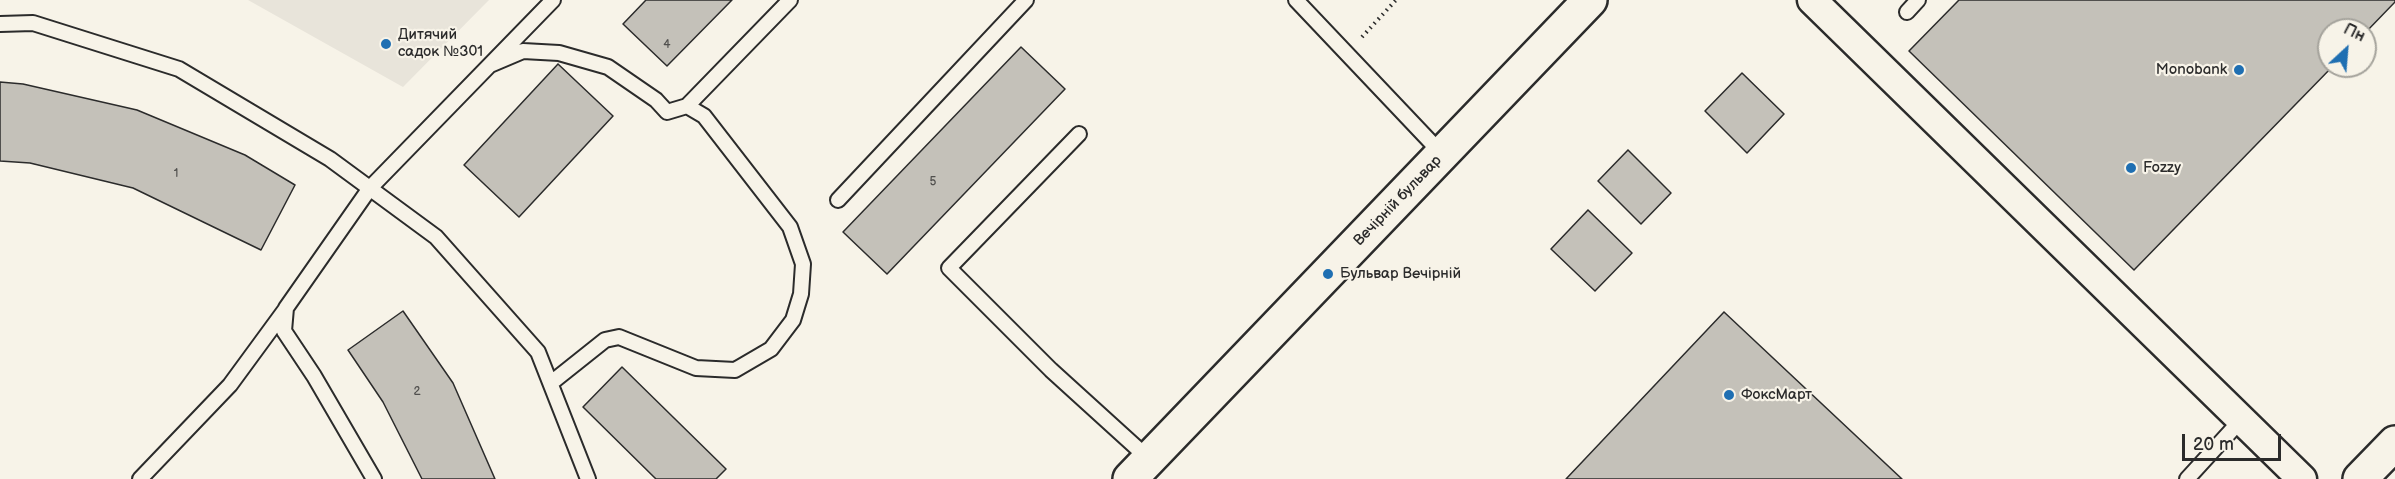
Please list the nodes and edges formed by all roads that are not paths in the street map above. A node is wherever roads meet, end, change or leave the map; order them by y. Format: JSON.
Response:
{"nodes":[{"id":1,"x":553,"y":0,"type":"edge"},
{"id":2,"x":790,"y":0,"type":"edge"},
{"id":3,"x":1026,"y":0,"type":"edge"},
{"id":4,"x":1296,"y":0,"type":"edge"},
{"id":5,"x":1590,"y":0,"type":"edge"},
{"id":6,"x":1812,"y":0,"type":"edge"},
{"id":7,"x":1918,"y":0,"type":"edge"},
{"id":8,"x":1907,"y":12,"type":"dead end"},
{"id":9,"x":0,"y":24,"type":"edge"},
{"id":10,"x":490,"y":65,"type":"junction"},
{"id":11,"x":687,"y":106,"type":"junction"},
{"id":12,"x":1079,"y":134,"type":"dead end"},
{"id":13,"x":1443,"y":155,"type":"junction"},
{"id":14,"x":370,"y":188,"type":"junction"},
{"id":15,"x":838,"y":201,"type":"dead end"},
{"id":16,"x":286,"y":308,"type":"junction"},
{"id":17,"x":551,"y":383,"type":"junction"},
{"id":18,"x":2241,"y":420,"type":"junction"},
{"id":19,"x":2395,"y":443,"type":"edge"},
{"id":20,"x":1140,"y":469,"type":"edge"},
{"id":21,"x":140,"y":479,"type":"edge"},
{"id":22,"x":374,"y":479,"type":"edge"},
{"id":23,"x":588,"y":479,"type":"edge"},
{"id":24,"x":2187,"y":479,"type":"edge"},
{"id":25,"x":2302,"y":479,"type":"edge"},
{"id":26,"x":2360,"y":479,"type":"edge"}],
"edges":[{"from":1,"to":10,"type":"lane"},
{"from":2,"to":11,"type":"lane"},
{"from":3,"to":15,"type":"lane"},
{"from":4,"to":13,"type":"lane"},
{"from":5,"to":13,"type":"street","name":"Вечірній бульвар"},
{"from":6,"to":18,"type":"street"},
{"from":7,"to":8,"type":"lane"},
{"from":9,"to":14,"type":"lane"},
{"from":10,"to":11,"type":"lane"},
{"from":10,"to":14,"type":"lane"},
{"from":11,"to":17,"type":"lane"},
{"from":12,"to":20,"type":"lane"},
{"from":13,"to":20,"type":"street","name":"Вечірній бульвар"},
{"from":14,"to":16,"type":"lane"},
{"from":14,"to":17,"type":"lane"},
{"from":16,"to":21,"type":"lane"},
{"from":16,"to":22,"type":"lane"},
{"from":17,"to":23,"type":"lane"},
{"from":18,"to":24,"type":"lane"},
{"from":18,"to":25,"type":"street"},
{"from":19,"to":26,"type":"street"}]}
